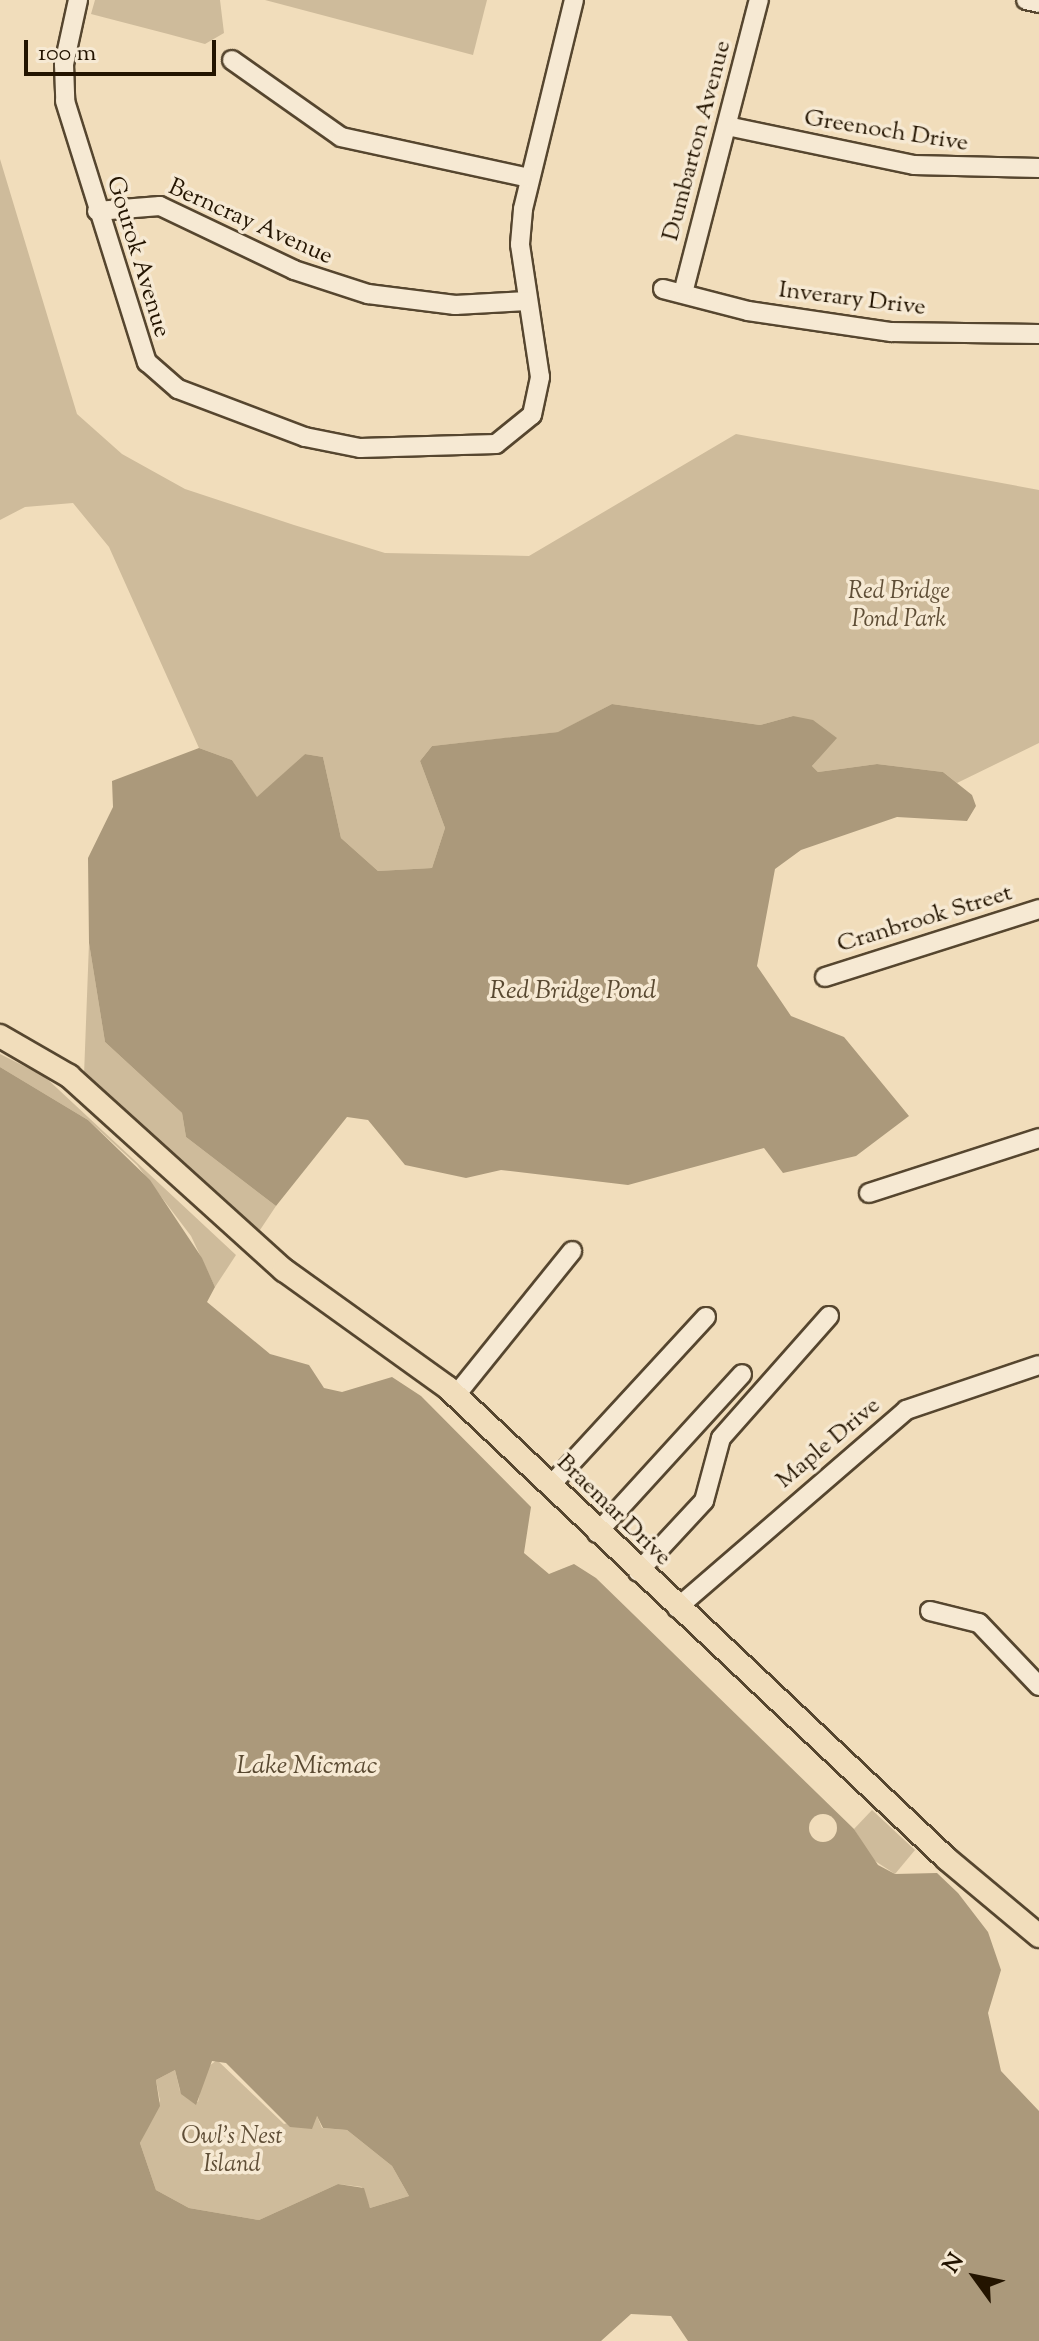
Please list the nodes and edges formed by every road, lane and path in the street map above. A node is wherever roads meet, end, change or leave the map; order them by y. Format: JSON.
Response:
{"nodes":[{"id":1,"x":78,"y":0,"type":"edge"},
{"id":2,"x":574,"y":0,"type":"edge"},
{"id":3,"x":759,"y":0,"type":"edge"},
{"id":4,"x":1026,"y":0,"type":"edge"},
{"id":5,"x":1039,"y":3,"type":"edge"},
{"id":6,"x":232,"y":60,"type":"dead end"},
{"id":7,"x":727,"y":126,"type":"junction"},
{"id":8,"x":1039,"y":168,"type":"edge"},
{"id":9,"x":529,"y":178,"type":"junction"},
{"id":10,"x":97,"y":211,"type":"junction"},
{"id":11,"x":663,"y":289,"type":"dead end"},
{"id":12,"x":683,"y":293,"type":"junction"},
{"id":13,"x":527,"y":301,"type":"junction"},
{"id":14,"x":1039,"y":334,"type":"edge"},
{"id":15,"x":1039,"y":909,"type":"edge"},
{"id":16,"x":825,"y":977,"type":"dead end"},
{"id":17,"x":0,"y":1036,"type":"edge"},
{"id":18,"x":1039,"y":1138,"type":"edge"},
{"id":19,"x":869,"y":1193,"type":"dead end"},
{"id":20,"x":572,"y":1251,"type":"dead end"},
{"id":21,"x":829,"y":1316,"type":"dead end"},
{"id":22,"x":706,"y":1317,"type":"dead end"},
{"id":23,"x":1039,"y":1365,"type":"edge"},
{"id":24,"x":742,"y":1374,"type":"dead end"},
{"id":25,"x":456,"y":1395,"type":"junction"},
{"id":26,"x":550,"y":1486,"type":"junction"},
{"id":27,"x":597,"y":1533,"type":"junction"},
{"id":28,"x":638,"y":1572,"type":"junction"},
{"id":29,"x":677,"y":1608,"type":"junction"},
{"id":30,"x":930,"y":1611,"type":"dead end"},
{"id":31,"x":1039,"y":1686,"type":"edge"},
{"id":32,"x":1039,"y":1936,"type":"edge"}],
"edges":[{"from":1,"to":10,"type":"street","name":"Gourok Avenue"},
{"from":2,"to":9,"type":"street","name":"Gourok Avenue"},
{"from":3,"to":7,"type":"street","name":"Dumbarton Avenue"},
{"from":4,"to":5,"type":"street"},
{"from":6,"to":9,"type":"street"},
{"from":7,"to":8,"type":"street","name":"Greenoch Drive"},
{"from":7,"to":12,"type":"street","name":"Dumbarton Avenue"},
{"from":9,"to":13,"type":"street","name":"Gourok Avenue"},
{"from":10,"to":13,"type":"street","name":"Berncray Avenue"},
{"from":10,"to":13,"type":"street","name":"Gourok Avenue"},
{"from":11,"to":12,"type":"street","name":"Inverary Drive"},
{"from":12,"to":14,"type":"street","name":"Inverary Drive"},
{"from":15,"to":16,"type":"street","name":"Cranbrook Street"},
{"from":17,"to":25,"type":"main road","name":"Braemar Drive"},
{"from":18,"to":19,"type":"street"},
{"from":20,"to":25,"type":"street"},
{"from":21,"to":28,"type":"street"},
{"from":22,"to":26,"type":"street"},
{"from":23,"to":29,"type":"street","name":"Maple Drive"},
{"from":24,"to":27,"type":"street"},
{"from":25,"to":26,"type":"main road","name":"Braemar Drive"},
{"from":26,"to":27,"type":"main road","name":"Braemar Drive"},
{"from":27,"to":28,"type":"main road","name":"Braemar Drive"},
{"from":28,"to":29,"type":"main road","name":"Braemar Drive"},
{"from":29,"to":32,"type":"main road","name":"Braemar Drive"},
{"from":30,"to":31,"type":"street"}]}
